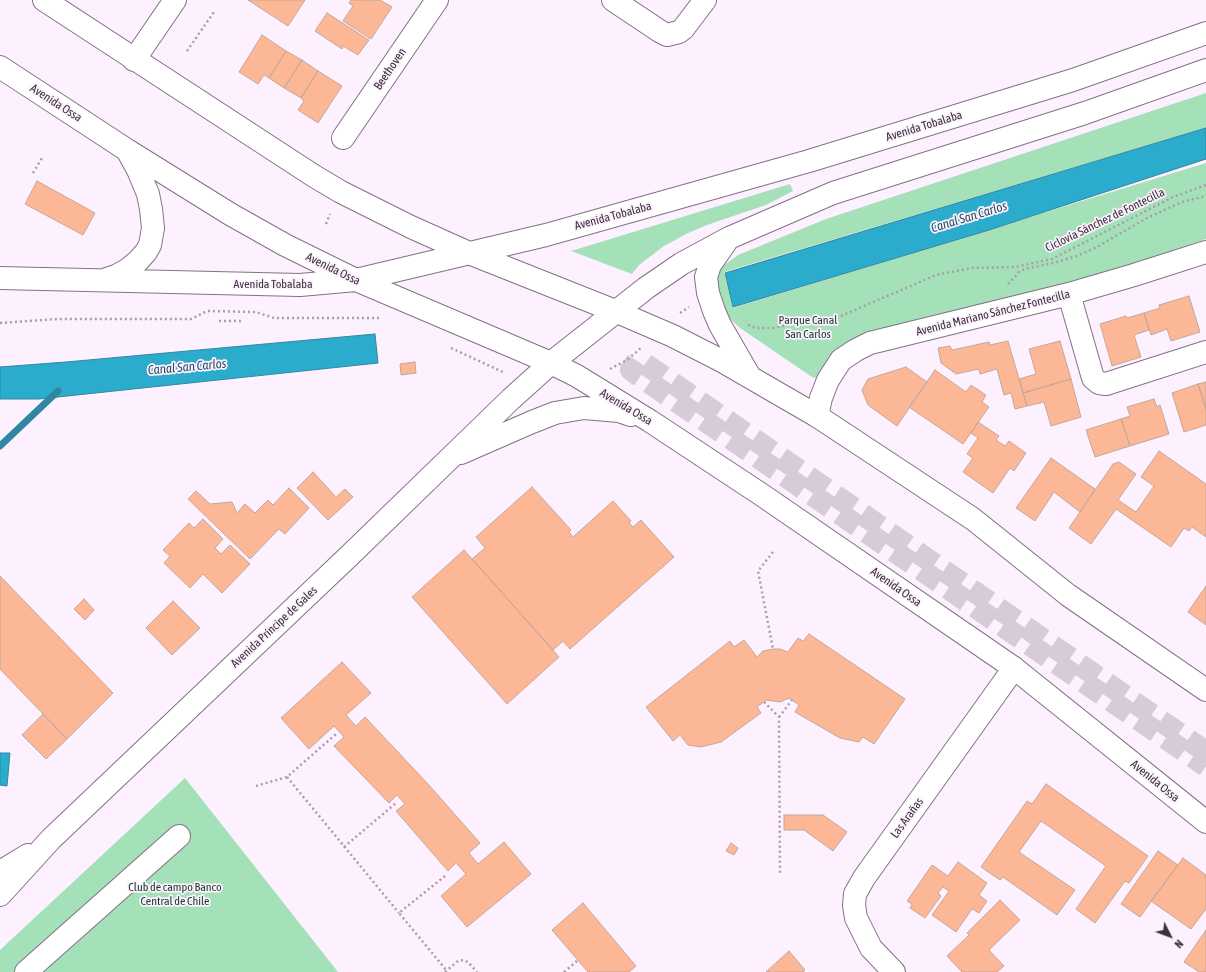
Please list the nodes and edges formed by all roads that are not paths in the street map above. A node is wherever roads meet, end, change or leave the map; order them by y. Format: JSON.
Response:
{"nodes":[{"id":1,"x":44,"y":0,"type":"edge"},
{"id":2,"x":175,"y":0,"type":"edge"},
{"id":3,"x":437,"y":0,"type":"edge"},
{"id":4,"x":613,"y":0,"type":"edge"},
{"id":5,"x":705,"y":0,"type":"edge"},
{"id":6,"x":1206,"y":33,"type":"edge"},
{"id":7,"x":134,"y":60,"type":"junction"},
{"id":8,"x":0,"y":67,"type":"edge"},
{"id":9,"x":1206,"y":70,"type":"edge"},
{"id":10,"x":343,"y":138,"type":"dead end"},
{"id":11,"x":127,"y":150,"type":"junction"},
{"id":12,"x":729,"y":238,"type":"junction"},
{"id":13,"x":1206,"y":252,"type":"edge"},
{"id":14,"x":469,"y":253,"type":"junction"},
{"id":15,"x":0,"y":278,"type":"edge"},
{"id":16,"x":102,"y":280,"type":"junction"},
{"id":17,"x":356,"y":280,"type":"junction"},
{"id":18,"x":1069,"y":294,"type":"junction"},
{"id":19,"x":615,"y":311,"type":"junction"},
{"id":20,"x":1206,"y":352,"type":"edge"},
{"id":21,"x":551,"y":363,"type":"junction"},
{"id":22,"x":750,"y":377,"type":"junction"},
{"id":23,"x":817,"y":416,"type":"junction"},
{"id":24,"x":650,"y":420,"type":"junction"},
{"id":25,"x":447,"y":459,"type":"junction"},
{"id":26,"x":1014,"y":668,"type":"junction"},
{"id":27,"x":1206,"y":690,"type":"edge"},
{"id":28,"x":1206,"y":822,"type":"edge"},
{"id":29,"x":179,"y":836,"type":"dead end"},
{"id":30,"x":51,"y":839,"type":"junction"},
{"id":31,"x":0,"y":872,"type":"edge"},
{"id":32,"x":0,"y":894,"type":"edge"},
{"id":33,"x":26,"y":972,"type":"edge"},
{"id":34,"x":894,"y":972,"type":"edge"}],
"edges":[{"from":1,"to":7,"type":"main road"},
{"from":2,"to":7,"type":"main road"},
{"from":3,"to":10,"type":"main road","name":"Beethoven"},
{"from":4,"to":5,"type":"main road"},
{"from":6,"to":14,"type":"main road","name":"Avenida Tobalaba"},
{"from":7,"to":14,"type":"main road"},
{"from":8,"to":11,"type":"main road","name":"Avenida Ossa"},
{"from":9,"to":12,"type":"main road"},
{"from":11,"to":16,"type":"main road"},
{"from":11,"to":17,"type":"main road","name":"Avenida Ossa"},
{"from":12,"to":19,"type":"main road"},
{"from":12,"to":22,"type":"main road"},
{"from":13,"to":18,"type":"main road","name":"Avenida Mariano Sánchez Fontecilla"},
{"from":14,"to":17,"type":"main road","name":"Avenida Tobalaba"},
{"from":14,"to":19,"type":"main road"},
{"from":15,"to":16,"type":"main road","name":"Avenida Tobalaba"},
{"from":16,"to":17,"type":"main road","name":"Avenida Tobalaba"},
{"from":17,"to":21,"type":"main road","name":"Avenida Ossa"},
{"from":18,"to":20,"type":"main road"},
{"from":18,"to":23,"type":"main road","name":"Avenida Mariano Sánchez Fontecilla"},
{"from":19,"to":21,"type":"main road"},
{"from":19,"to":22,"type":"main road"},
{"from":21,"to":24,"type":"main road","name":"Avenida Ossa"},
{"from":21,"to":25,"type":"main road","name":"Avenida Príncipe de Gales"},
{"from":22,"to":23,"type":"main road"},
{"from":23,"to":27,"type":"main road"},
{"from":24,"to":25,"type":"main road"},
{"from":24,"to":26,"type":"main road","name":"Avenida Ossa"},
{"from":25,"to":30,"type":"main road","name":"Avenida Príncipe de Gales"},
{"from":26,"to":28,"type":"main road","name":"Avenida Ossa"},
{"from":26,"to":34,"type":"main road","name":"Las Arañas"},
{"from":29,"to":33,"type":"main road"},
{"from":30,"to":31,"type":"main road"},
{"from":30,"to":32,"type":"main road","name":"Avenida Príncipe de Gales"}]}
